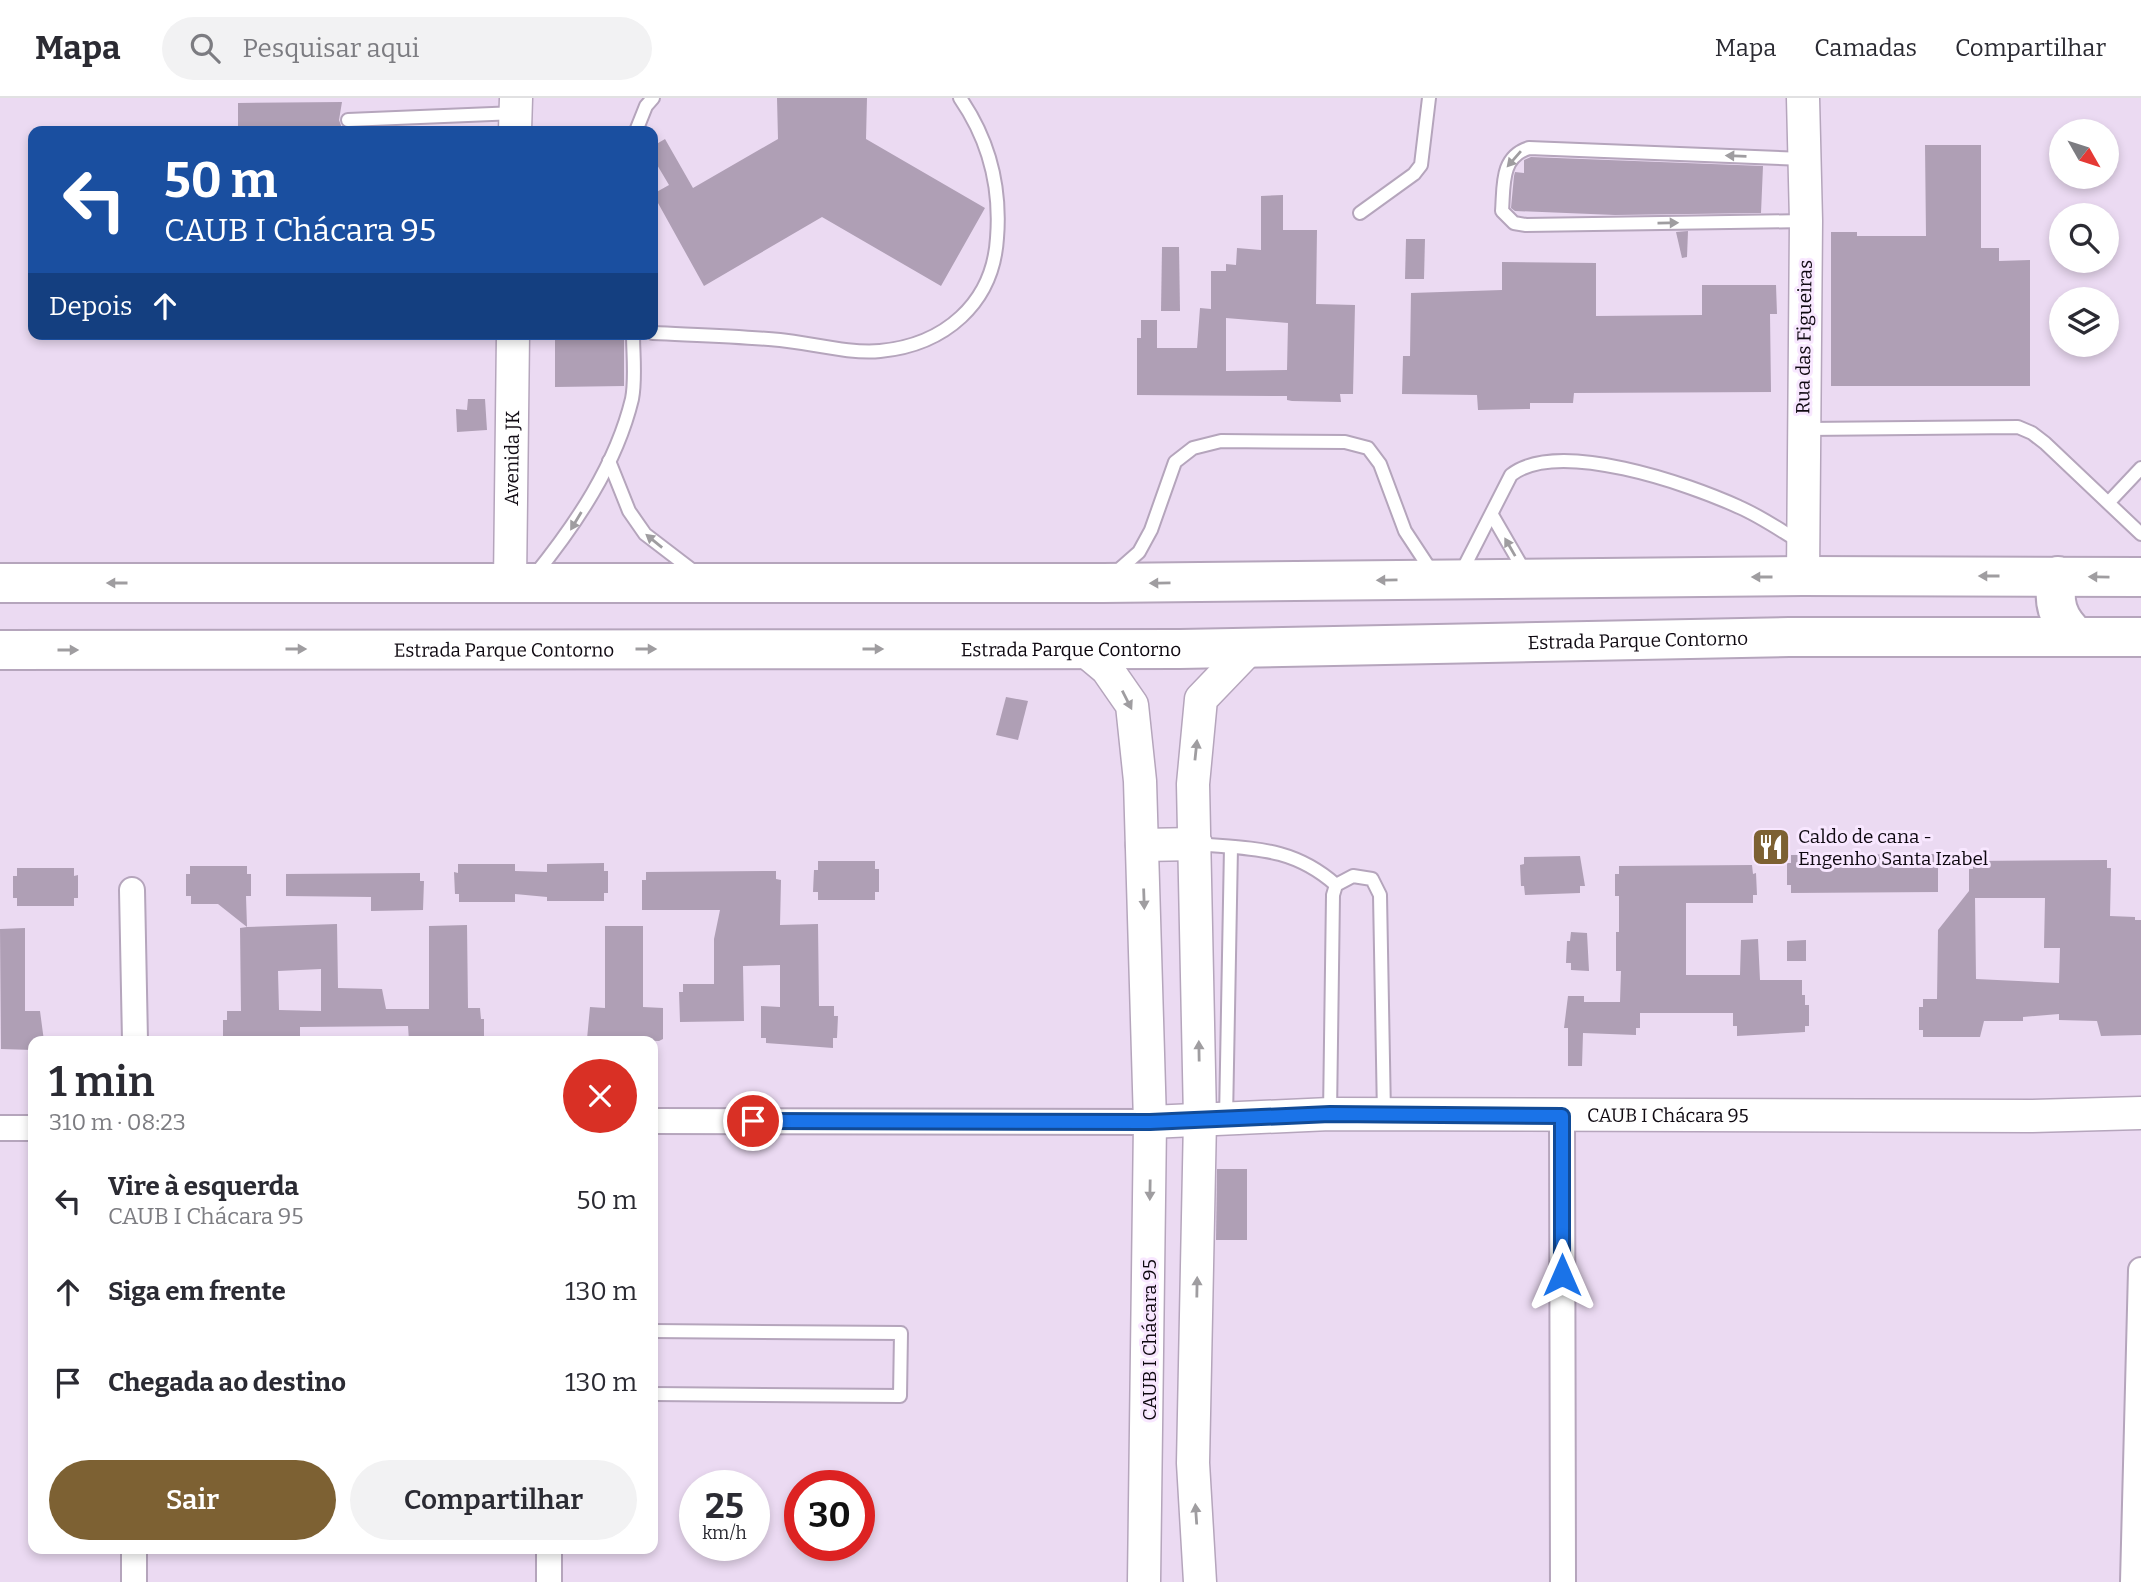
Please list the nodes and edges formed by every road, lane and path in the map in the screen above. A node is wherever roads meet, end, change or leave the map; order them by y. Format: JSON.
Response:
{"nodes":[{"id":1,"x":653,"y":98,"type":"edge"},
{"id":2,"x":960,"y":98,"type":"edge"},
{"id":3,"x":1429,"y":98,"type":"edge"},
{"id":4,"x":1803,"y":98,"type":"edge"},
{"id":5,"x":515,"y":114,"type":"edge"},
{"id":6,"x":348,"y":120,"type":"dead end"},
{"id":7,"x":638,"y":126,"type":"edge"},
{"id":8,"x":1804,"y":159,"type":"junction"},
{"id":9,"x":1360,"y":213,"type":"dead end"},
{"id":10,"x":1806,"y":221,"type":"junction"},
{"id":11,"x":658,"y":333,"type":"edge"},
{"id":12,"x":513,"y":340,"type":"edge"},
{"id":13,"x":633,"y":340,"type":"edge"},
{"id":14,"x":1802,"y":429,"type":"junction"},
{"id":15,"x":609,"y":461,"type":"junction"},
{"id":16,"x":2141,"y":468,"type":"edge"},
{"id":17,"x":2109,"y":502,"type":"junction"},
{"id":18,"x":1492,"y":514,"type":"junction"},
{"id":19,"x":2141,"y":534,"type":"edge"},
{"id":20,"x":1803,"y":560,"type":"junction"},
{"id":21,"x":2058,"y":576,"type":"junction"},
{"id":22,"x":2141,"y":577,"type":"edge"},
{"id":23,"x":1529,"y":579,"type":"junction"},
{"id":24,"x":1447,"y":580,"type":"junction"},
{"id":25,"x":520,"y":582,"type":"junction"},
{"id":26,"x":708,"y":582,"type":"junction"},
{"id":27,"x":0,"y":583,"type":"edge"},
{"id":28,"x":1103,"y":583,"type":"junction"},
{"id":29,"x":1789,"y":637,"type":"junction"},
{"id":30,"x":2077,"y":637,"type":"junction"},
{"id":31,"x":2141,"y":637,"type":"edge"},
{"id":32,"x":1250,"y":648,"type":"junction"},
{"id":33,"x":1083,"y":649,"type":"junction"},
{"id":34,"x":0,"y":650,"type":"edge"},
{"id":35,"x":1140,"y":781,"type":"junction"},
{"id":36,"x":1192,"y":784,"type":"junction"},
{"id":37,"x":1196,"y":844,"type":"junction"},
{"id":38,"x":1142,"y":845,"type":"junction"},
{"id":39,"x":1231,"y":847,"type":"junction"},
{"id":40,"x":1336,"y":885,"type":"junction"},
{"id":41,"x":132,"y":890,"type":"dead end"},
{"id":42,"x":135,"y":1036,"type":"edge"},
{"id":43,"x":2141,"y":1113,"type":"edge"},
{"id":44,"x":1330,"y":1114,"type":"junction"},
{"id":45,"x":1384,"y":1115,"type":"junction"},
{"id":46,"x":1562,"y":1116,"type":"junction"},
{"id":47,"x":1213,"y":1119,"type":"junction"},
{"id":48,"x":658,"y":1121,"type":"edge"},
{"id":49,"x":1150,"y":1122,"type":"junction"},
{"id":50,"x":0,"y":1128,"type":"edge"},
{"id":51,"x":28,"y":1128,"type":"edge"},
{"id":52,"x":2141,"y":1270,"type":"edge"},
{"id":53,"x":658,"y":1331,"type":"edge"},
{"id":54,"x":658,"y":1394,"type":"edge"},
{"id":55,"x":1148,"y":1462,"type":"junction"},
{"id":56,"x":1193,"y":1463,"type":"junction"},
{"id":57,"x":134,"y":1554,"type":"edge"},
{"id":58,"x":549,"y":1554,"type":"edge"},
{"id":59,"x":134,"y":1582,"type":"edge"},
{"id":60,"x":549,"y":1582,"type":"edge"},
{"id":61,"x":1144,"y":1582,"type":"edge"},
{"id":62,"x":1200,"y":1582,"type":"edge"},
{"id":63,"x":1563,"y":1582,"type":"edge"},
{"id":64,"x":2133,"y":1582,"type":"edge"}],
"edges":[{"from":1,"to":7,"type":"lane"},
{"from":2,"to":11,"type":"lane"},
{"from":3,"to":9,"type":"lane"},
{"from":4,"to":8,"type":"street","name":"Rua das Figueiras"},
{"from":5,"to":6,"type":"lane"},
{"from":8,"to":10,"type":"street","name":"Rua das Figueiras"},
{"from":8,"to":10,"type":"lane","one_way":true},
{"from":10,"to":14,"type":"street","name":"Rua das Figueiras"},
{"from":12,"to":25,"type":"street","name":"Avenida JK"},
{"from":13,"to":15,"type":"lane"},
{"from":14,"to":17,"type":"lane"},
{"from":14,"to":20,"type":"street","name":"Rua das Figueiras"},
{"from":15,"to":25,"type":"lane","one_way":true},
{"from":26,"to":15,"type":"lane","one_way":true},
{"from":16,"to":17,"type":"lane"},
{"from":17,"to":19,"type":"lane"},
{"from":18,"to":20,"type":"lane"},
{"from":23,"to":18,"type":"lane","one_way":true},
{"from":18,"to":24,"type":"lane"},
{"from":21,"to":20,"type":"highway","one_way":true},
{"from":20,"to":23,"type":"highway","one_way":true},
{"from":20,"to":29,"type":"highway"},
{"from":22,"to":21,"type":"highway","one_way":true},
{"from":21,"to":30,"type":"highway"},
{"from":23,"to":24,"type":"highway"},
{"from":24,"to":28,"type":"highway","one_way":true},
{"from":24,"to":28,"type":"lane"},
{"from":25,"to":26,"type":"highway"},
{"from":25,"to":27,"type":"highway","one_way":true},
{"from":26,"to":28,"type":"highway"},
{"from":29,"to":30,"type":"highway","name":"Estrada Parque Contorno"},
{"from":29,"to":32,"type":"highway","name":"Estrada Parque Contorno"},
{"from":30,"to":31,"type":"highway","name":"Estrada Parque Contorno"},
{"from":32,"to":33,"type":"highway","name":"Estrada Parque Contorno"},
{"from":36,"to":32,"type":"street","one_way":true},
{"from":34,"to":33,"type":"highway","name":"Estrada Parque Contorno","one_way":true},
{"from":33,"to":35,"type":"street","one_way":true},
{"from":35,"to":36,"type":"street"},
{"from":35,"to":38,"type":"street"},
{"from":36,"to":37,"type":"street"},
{"from":37,"to":38,"type":"street"},
{"from":37,"to":39,"type":"lane"},
{"from":47,"to":37,"type":"street","one_way":true},
{"from":38,"to":49,"type":"street","one_way":true},
{"from":39,"to":40,"type":"lane"},
{"from":39,"to":47,"type":"lane"},
{"from":40,"to":44,"type":"lane"},
{"from":40,"to":45,"type":"lane"},
{"from":41,"to":42,"type":"street"},
{"from":43,"to":46,"type":"street","name":"CAUB I Chácara 95"},
{"from":44,"to":45,"type":"street","name":"CAUB I Chácara 95"},
{"from":44,"to":47,"type":"street","name":"CAUB I Chácara 95"},
{"from":45,"to":46,"type":"street","name":"CAUB I Chácara 95"},
{"from":46,"to":63,"type":"street"},
{"from":47,"to":49,"type":"street","name":"CAUB I Chácara 95"},
{"from":56,"to":47,"type":"street","one_way":true},
{"from":48,"to":49,"type":"street"},
{"from":49,"to":55,"type":"street","name":"CAUB I Chácara 95","one_way":true},
{"from":50,"to":51,"type":"street"},
{"from":52,"to":64,"type":"street"},
{"from":53,"to":54,"type":"lane"},
{"from":55,"to":56,"type":"street"},
{"from":55,"to":61,"type":"street","name":"CAUB I Chácara 95"},
{"from":62,"to":56,"type":"street","one_way":true},
{"from":57,"to":59,"type":"street"},
{"from":58,"to":60,"type":"street"}]}
